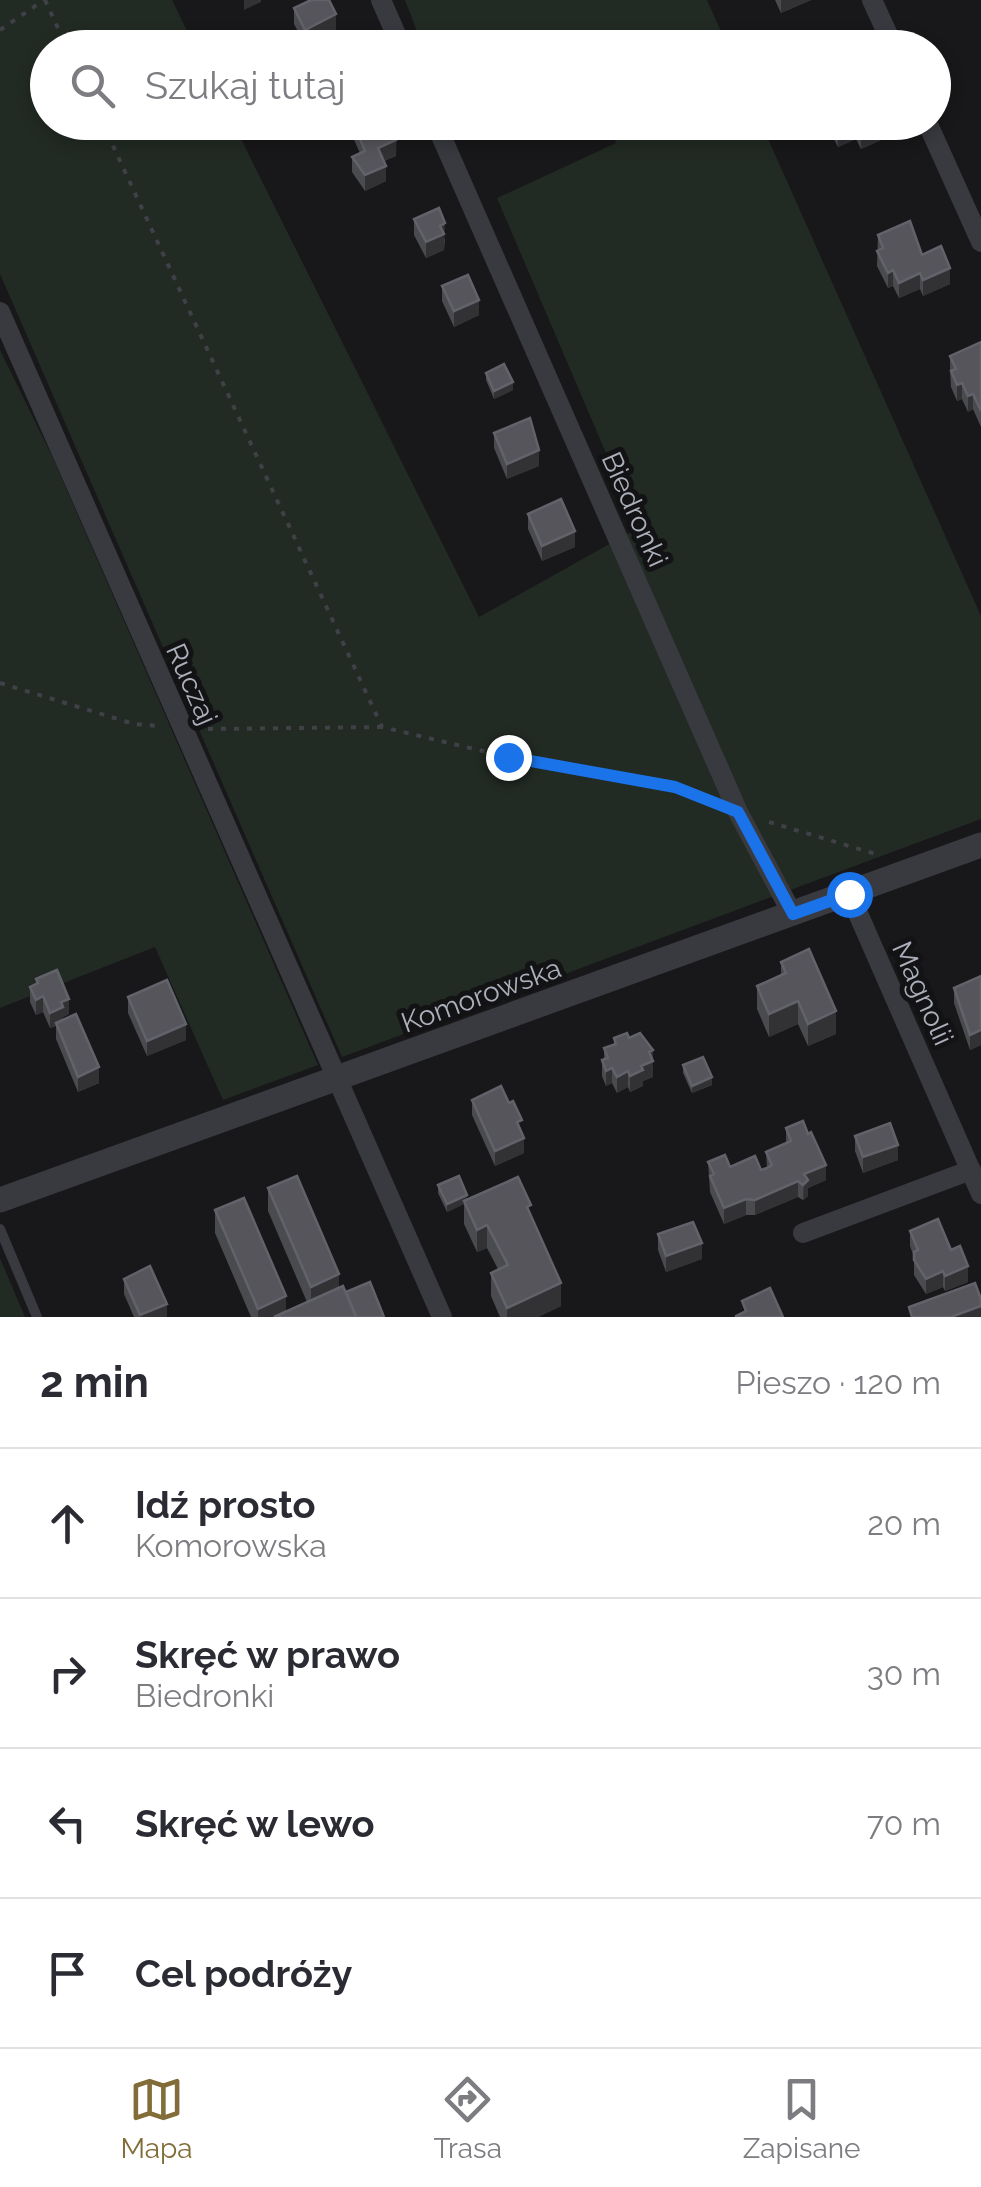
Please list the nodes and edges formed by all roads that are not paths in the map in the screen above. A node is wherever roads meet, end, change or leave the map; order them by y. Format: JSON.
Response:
{"nodes":[{"id":1,"x":381,"y":0,"type":"edge"},
{"id":2,"x":872,"y":0,"type":"edge"},
{"id":3,"x":394,"y":30,"type":"edge"},
{"id":4,"x":886,"y":30,"type":"edge"},
{"id":5,"x":443,"y":140,"type":"edge"},
{"id":6,"x":935,"y":140,"type":"edge"},
{"id":7,"x":981,"y":242,"type":"edge"},
{"id":8,"x":0,"y":312,"type":"edge"},
{"id":9,"x":981,"y":845,"type":"edge"},
{"id":10,"x":849,"y":894,"type":"junction"},
{"id":11,"x":793,"y":914,"type":"junction"},
{"id":12,"x":336,"y":1078,"type":"junction"},
{"id":13,"x":971,"y":1170,"type":"junction"},
{"id":14,"x":981,"y":1194,"type":"edge"},
{"id":15,"x":0,"y":1200,"type":"edge"},
{"id":16,"x":0,"y":1229,"type":"edge"},
{"id":17,"x":803,"y":1233,"type":"dead end"},
{"id":18,"x":37,"y":1317,"type":"edge"},
{"id":19,"x":442,"y":1317,"type":"edge"}],
"edges":[{"from":1,"to":3,"type":"street"},
{"from":2,"to":4,"type":"street"},
{"from":5,"to":11,"type":"street","name":"Biedronki"},
{"from":6,"to":7,"type":"street"},
{"from":8,"to":12,"type":"street","name":"Ruczaj"},
{"from":9,"to":10,"type":"street","name":"Komorowska"},
{"from":10,"to":11,"type":"street","name":"Komorowska"},
{"from":10,"to":13,"type":"street","name":"Magnolii"},
{"from":11,"to":12,"type":"street","name":"Komorowska"},
{"from":12,"to":15,"type":"street","name":"Komorowska"},
{"from":12,"to":19,"type":"street","name":"Ruczaj"},
{"from":13,"to":14,"type":"street","name":"Magnolii"},
{"from":13,"to":17,"type":"street"},
{"from":16,"to":18,"type":"lane"}]}
